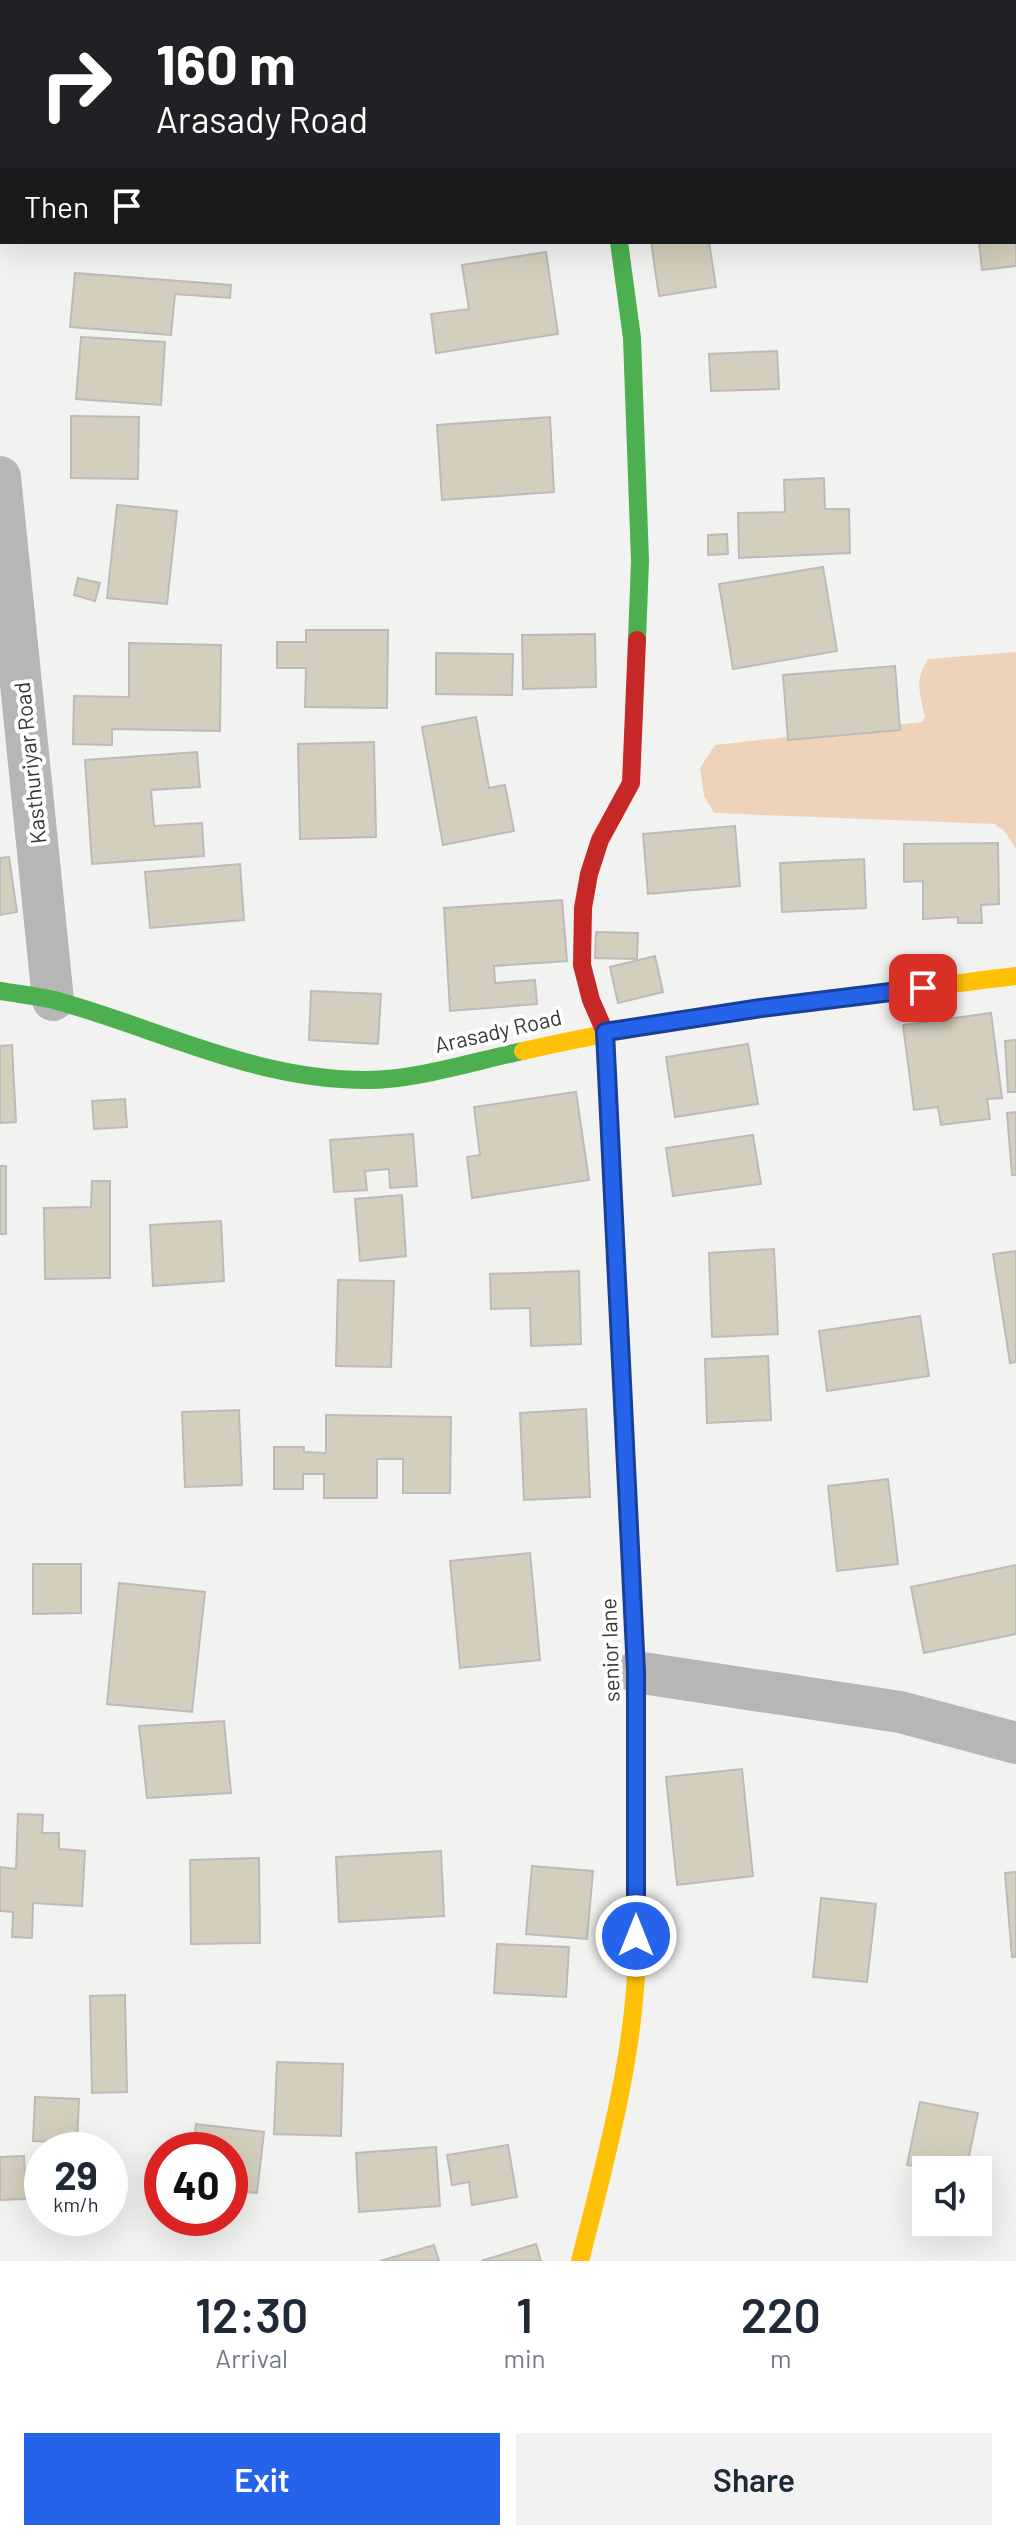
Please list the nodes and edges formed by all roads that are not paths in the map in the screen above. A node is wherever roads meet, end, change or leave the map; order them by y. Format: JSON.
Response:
{"nodes":[{"id":1,"x":619,"y":244,"type":"edge"},
{"id":2,"x":0,"y":477,"type":"edge"},
{"id":3,"x":1016,"y":976,"type":"edge"},
{"id":4,"x":0,"y":991,"type":"edge"},
{"id":5,"x":53,"y":1000,"type":"junction"},
{"id":6,"x":605,"y":1032,"type":"junction"},
{"id":7,"x":636,"y":1672,"type":"junction"},
{"id":8,"x":1016,"y":1743,"type":"edge"},
{"id":9,"x":580,"y":2261,"type":"edge"}],
"edges":[{"from":1,"to":6,"type":"street","name":"senior lane"},
{"from":2,"to":5,"type":"street","name":"Kasthuriyar Road"},
{"from":3,"to":6,"type":"street","name":"Arasady Road"},
{"from":4,"to":5,"type":"street","name":"Arasady Road"},
{"from":5,"to":6,"type":"street","name":"Arasady Road"},
{"from":6,"to":7,"type":"street","name":"senior lane"},
{"from":7,"to":8,"type":"street"},
{"from":7,"to":9,"type":"street","name":"senior lane"}]}
